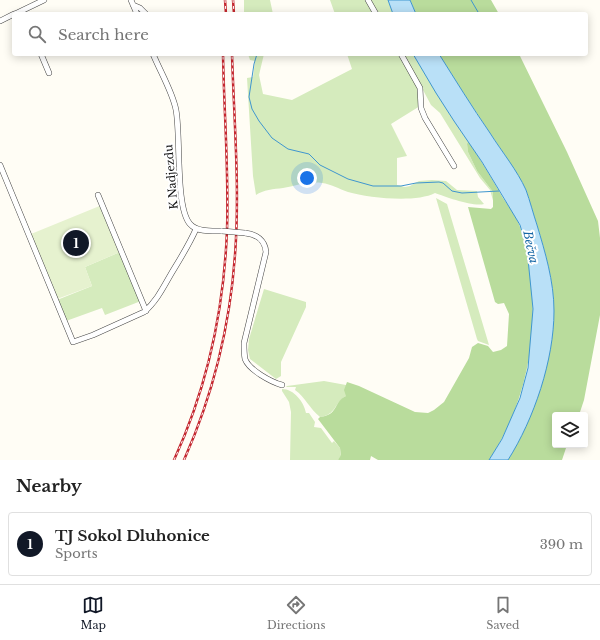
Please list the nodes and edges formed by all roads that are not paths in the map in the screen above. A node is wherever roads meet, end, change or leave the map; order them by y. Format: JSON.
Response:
{"nodes":[{"id":1,"x":44,"y":0,"type":"edge"},
{"id":2,"x":368,"y":0,"type":"edge"},
{"id":3,"x":132,"y":2,"type":"edge"},
{"id":4,"x":23,"y":12,"type":"edge"},
{"id":5,"x":136,"y":12,"type":"edge"},
{"id":6,"x":144,"y":12,"type":"edge"},
{"id":7,"x":375,"y":12,"type":"edge"},
{"id":8,"x":12,"y":15,"type":"edge"},
{"id":9,"x":0,"y":21,"type":"edge"},
{"id":10,"x":42,"y":56,"type":"edge"},
{"id":11,"x":154,"y":56,"type":"edge"},
{"id":12,"x":402,"y":56,"type":"edge"},
{"id":13,"x":49,"y":73,"type":"dead end"},
{"id":14,"x":0,"y":166,"type":"edge"},
{"id":15,"x":454,"y":166,"type":"dead end"},
{"id":16,"x":98,"y":195,"type":"dead end"},
{"id":17,"x":196,"y":229,"type":"junction"},
{"id":18,"x":146,"y":311,"type":"junction"},
{"id":19,"x":282,"y":385,"type":"dead end"}],
"edges":[{"from":1,"to":4,"type":"street"},
{"from":2,"to":7,"type":"street"},
{"from":3,"to":5,"type":"street"},
{"from":3,"to":6,"type":"street"},
{"from":8,"to":9,"type":"street"},
{"from":10,"to":13,"type":"street"},
{"from":11,"to":17,"type":"street","name":"K Nadjezdu"},
{"from":12,"to":15,"type":"street"},
{"from":14,"to":18,"type":"street"},
{"from":16,"to":18,"type":"street"},
{"from":17,"to":18,"type":"street"},
{"from":17,"to":19,"type":"street","bridge":true}]}
